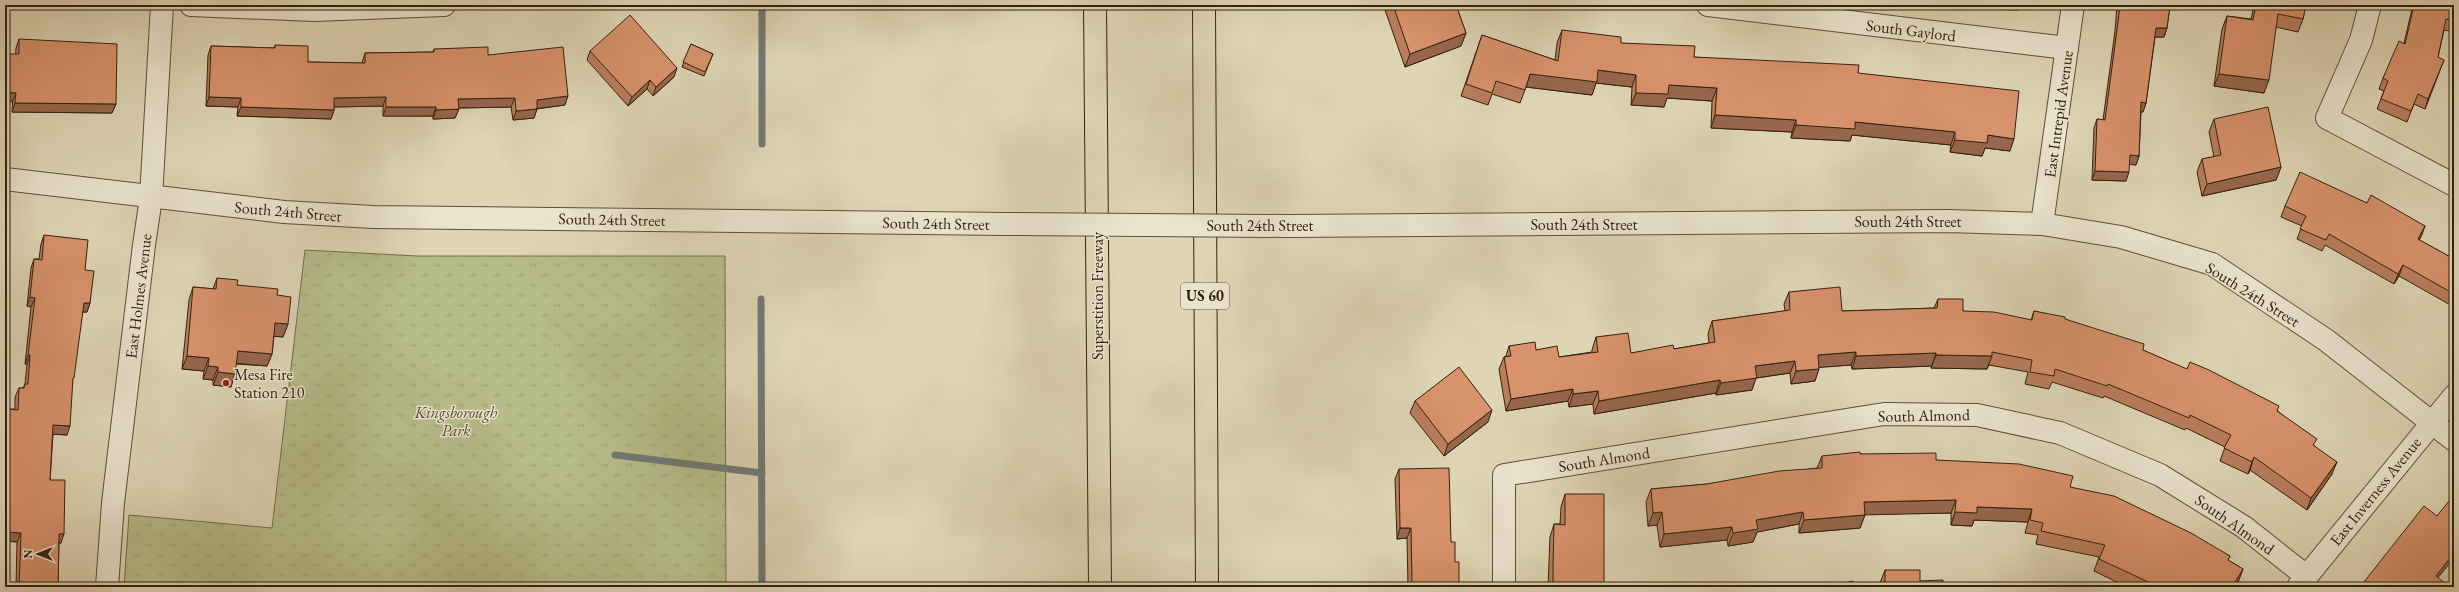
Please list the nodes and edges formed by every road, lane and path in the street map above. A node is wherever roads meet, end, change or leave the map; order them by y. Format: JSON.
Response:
{"nodes":[{"id":1,"x":162,"y":5,"type":"edge"},
{"id":2,"x":190,"y":5,"type":"edge"},
{"id":3,"x":444,"y":5,"type":"edge"},
{"id":4,"x":1095,"y":5,"type":"edge"},
{"id":5,"x":1204,"y":5,"type":"edge"},
{"id":6,"x":1708,"y":5,"type":"edge"},
{"id":7,"x":2073,"y":5,"type":"edge"},
{"id":8,"x":2370,"y":5,"type":"edge"},
{"id":9,"x":314,"y":8,"type":"edge"},
{"id":10,"x":1783,"y":10,"type":"edge"},
{"id":11,"x":2067,"y":48,"type":"junction"},
{"id":12,"x":5,"y":179,"type":"edge"},
{"id":13,"x":2454,"y":185,"type":"edge"},
{"id":14,"x":151,"y":198,"type":"junction"},
{"id":15,"x":2042,"y":224,"type":"junction"},
{"id":16,"x":2454,"y":396,"type":"edge"},
{"id":17,"x":2432,"y":421,"type":"junction"},
{"id":18,"x":2454,"y":440,"type":"edge"},
{"id":19,"x":2302,"y":582,"type":"edge"},
{"id":20,"x":107,"y":587,"type":"edge"},
{"id":21,"x":1100,"y":587,"type":"edge"},
{"id":22,"x":1207,"y":587,"type":"edge"},
{"id":23,"x":1504,"y":587,"type":"edge"}],
"edges":[{"from":1,"to":14,"type":"street","name":"East Holmes Avenue"},
{"from":2,"to":9,"type":"street"},
{"from":3,"to":9,"type":"street"},
{"from":4,"to":21,"type":"highway","name":"Superstition Freeway"},
{"from":5,"to":22,"type":"highway","number":"US 60"},
{"from":6,"to":10,"type":"street","name":"South Gaylord"},
{"from":7,"to":11,"type":"street","name":"East Intrepid Avenue"},
{"from":8,"to":13,"type":"street"},
{"from":10,"to":11,"type":"street","name":"South Gaylord"},
{"from":11,"to":15,"type":"street","name":"East Intrepid Avenue"},
{"from":12,"to":14,"type":"street","name":"South 24th Street"},
{"from":14,"to":15,"type":"street","name":"South 24th Street","bridge":true},
{"from":14,"to":20,"type":"street","name":"East Holmes Avenue"},
{"from":15,"to":17,"type":"street","name":"South 24th Street"},
{"from":16,"to":17,"type":"street","name":"East Inverness Avenue"},
{"from":17,"to":18,"type":"street","name":"South 24th Street"},
{"from":17,"to":19,"type":"street","name":"East Inverness Avenue"},
{"from":19,"to":23,"type":"street","name":"South Almond"}]}
